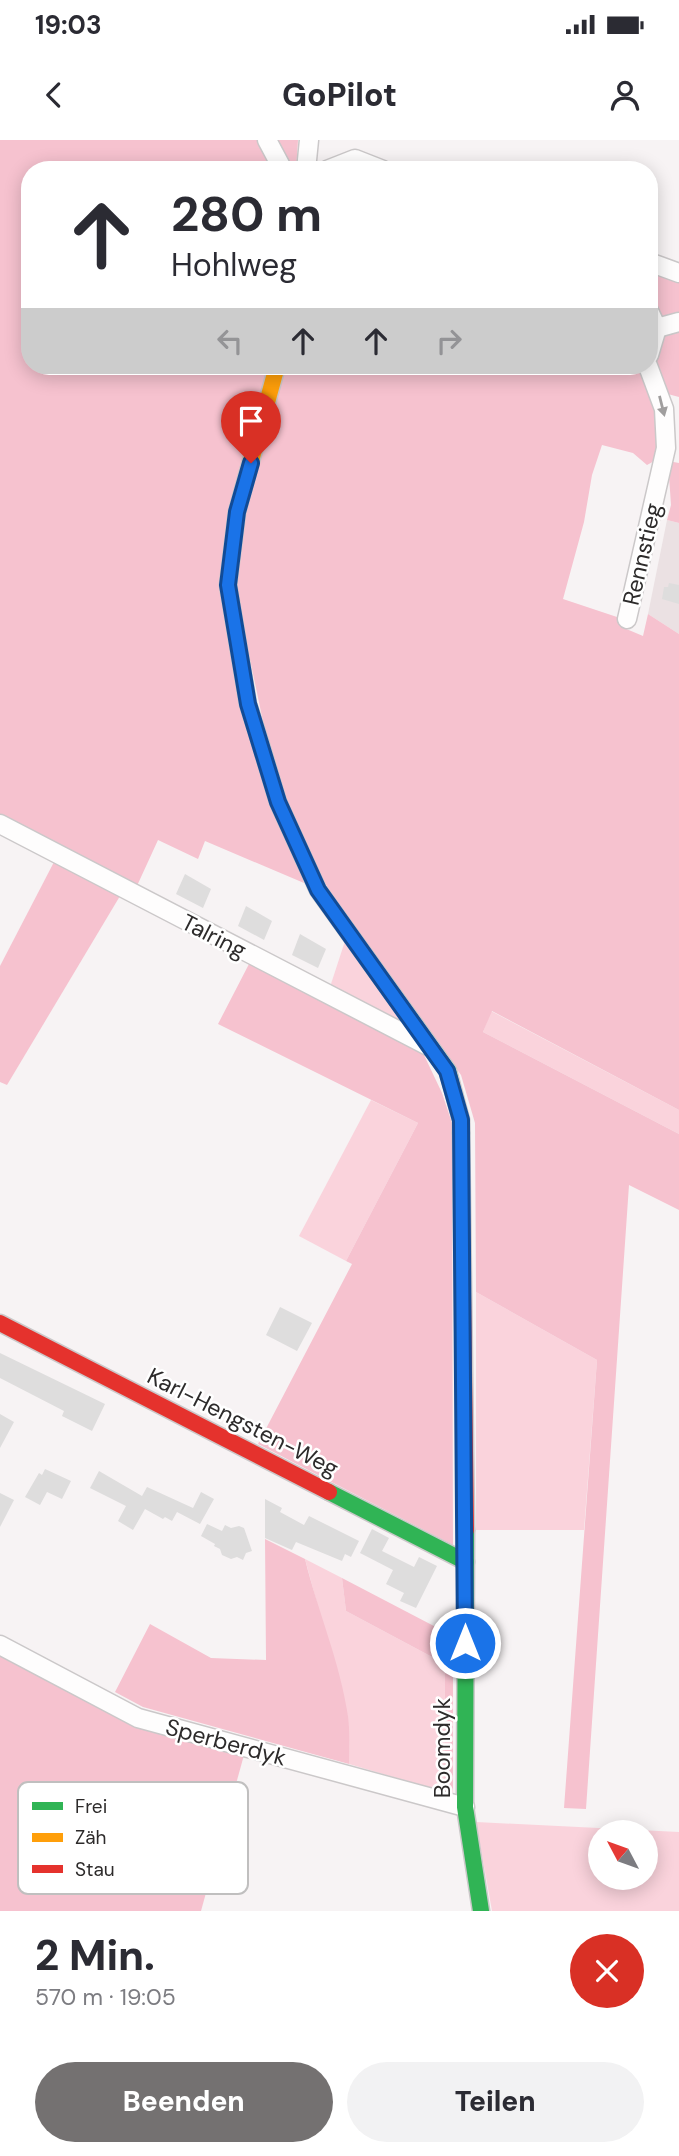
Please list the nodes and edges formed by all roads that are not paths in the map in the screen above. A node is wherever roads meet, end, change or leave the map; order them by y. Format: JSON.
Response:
{"nodes":[{"id":1,"x":267,"y":140,"type":"edge"},
{"id":2,"x":309,"y":140,"type":"edge"},
{"id":3,"x":278,"y":161,"type":"edge"},
{"id":4,"x":307,"y":161,"type":"edge"},
{"id":5,"x":658,"y":265,"type":"edge"},
{"id":6,"x":679,"y":273,"type":"edge"},
{"id":7,"x":679,"y":322,"type":"edge"},
{"id":8,"x":658,"y":328,"type":"edge"},
{"id":9,"x":275,"y":375,"type":"edge"},
{"id":10,"x":651,"y":375,"type":"edge"},
{"id":11,"x":672,"y":442,"type":"edge"},
{"id":12,"x":627,"y":619,"type":"dead end"},
{"id":13,"x":0,"y":824,"type":"edge"},
{"id":14,"x":428,"y":1046,"type":"junction"},
{"id":15,"x":0,"y":1323,"type":"edge"},
{"id":16,"x":466,"y":1562,"type":"junction"},
{"id":17,"x":0,"y":1645,"type":"edge"},
{"id":18,"x":465,"y":1807,"type":"junction"},
{"id":19,"x":481,"y":1911,"type":"edge"}],
"edges":[{"from":1,"to":3,"type":"street"},
{"from":2,"to":4,"type":"street"},
{"from":5,"to":6,"type":"street"},
{"from":7,"to":8,"type":"street"},
{"from":9,"to":14,"type":"street","name":"Boomdyk"},
{"from":10,"to":11,"type":"street","name":"Rennstieg","one_way":true},
{"from":11,"to":12,"type":"street","name":"Rennstieg"},
{"from":13,"to":14,"type":"street","name":"Talring"},
{"from":14,"to":16,"type":"street","name":"Boomdyk"},
{"from":15,"to":16,"type":"street","name":"Karl-Hengsten-Weg"},
{"from":16,"to":18,"type":"street","name":"Boomdyk"},
{"from":17,"to":18,"type":"street","name":"Sperberdyk"},
{"from":18,"to":19,"type":"street","name":"Boomdyk"}]}
